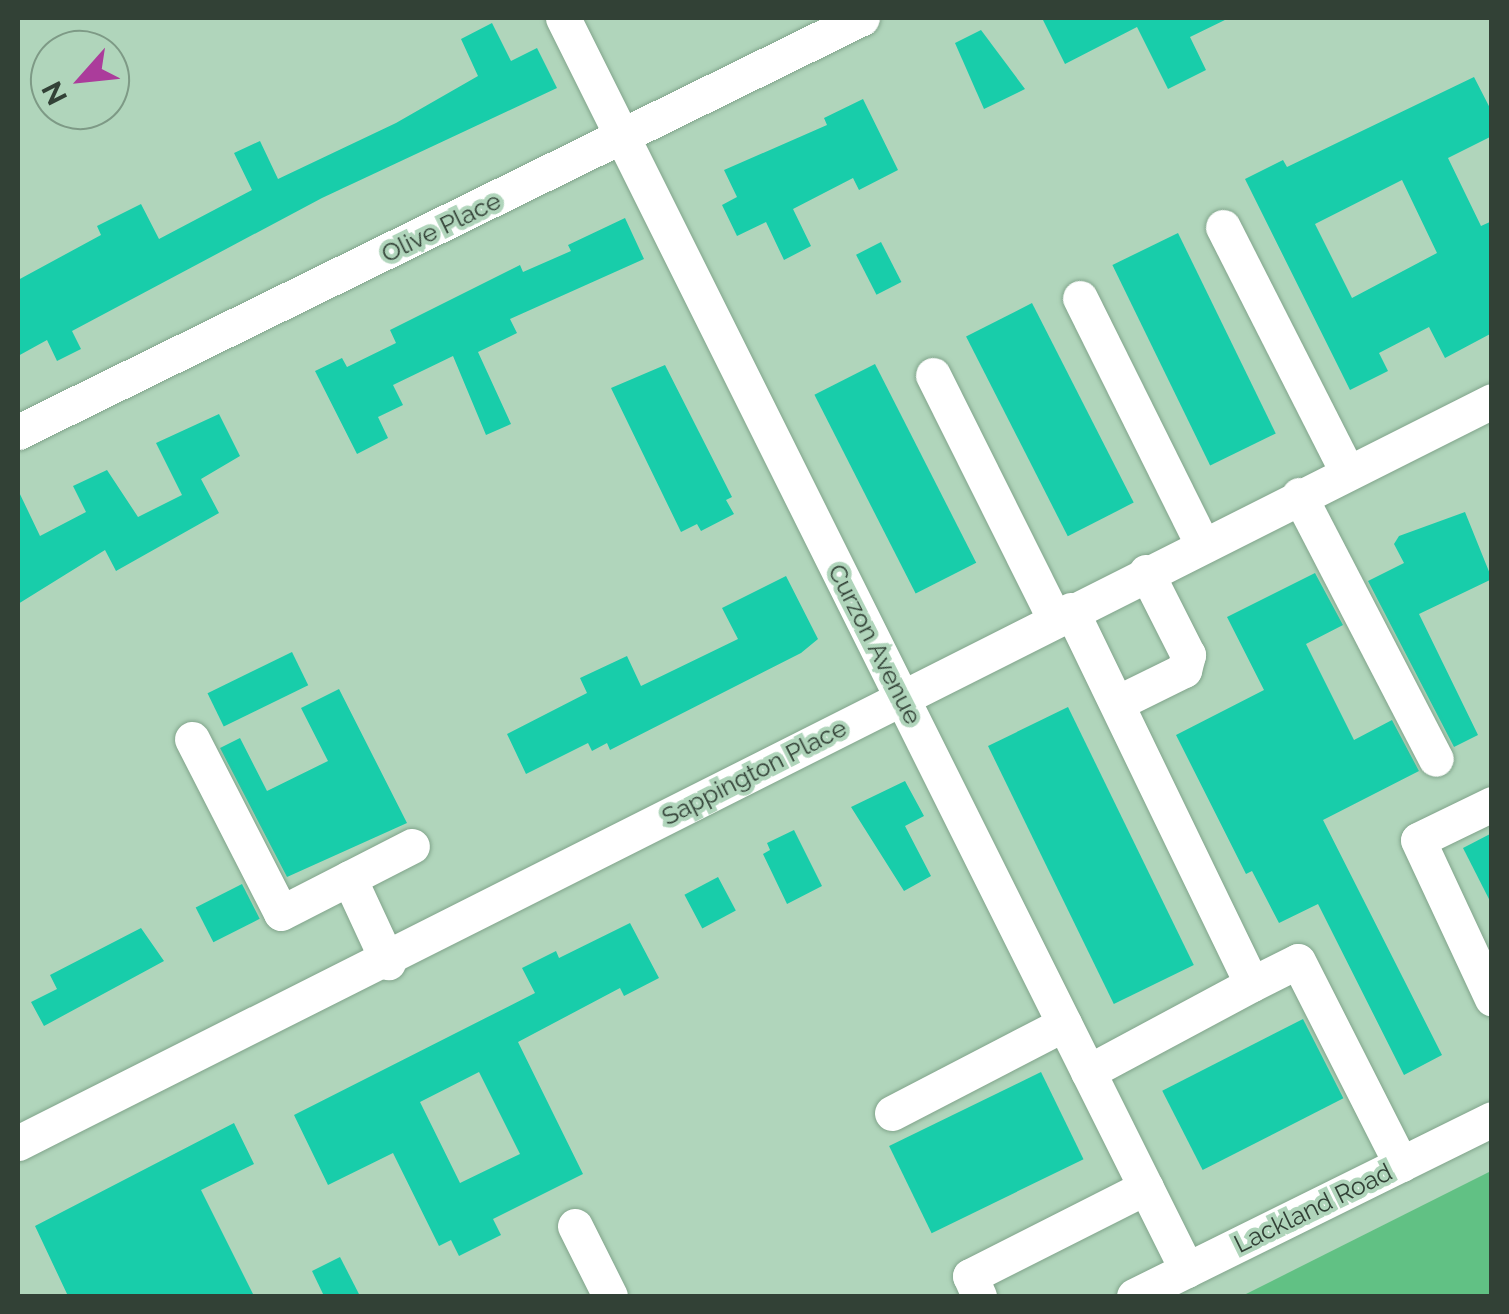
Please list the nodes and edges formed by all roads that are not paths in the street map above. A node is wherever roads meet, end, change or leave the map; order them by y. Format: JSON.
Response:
{"nodes":[{"id":1,"x":563,"y":18,"type":"edge"},
{"id":2,"x":862,"y":18,"type":"edge"},
{"id":3,"x":623,"y":139,"type":"junction"},
{"id":4,"x":1223,"y":227,"type":"dead end"},
{"id":5,"x":1080,"y":298,"type":"dead end"},
{"id":6,"x":933,"y":375,"type":"dead end"},
{"id":7,"x":1492,"y":401,"type":"edge"},
{"id":8,"x":18,"y":432,"type":"edge"},
{"id":9,"x":1347,"y":470,"type":"junction"},
{"id":10,"x":1299,"y":495,"type":"junction"},
{"id":11,"x":1202,"y":544,"type":"junction"},
{"id":12,"x":1146,"y":572,"type":"junction"},
{"id":13,"x":1063,"y":614,"type":"junction"},
{"id":14,"x":901,"y":696,"type":"junction"},
{"id":15,"x":1116,"y":704,"type":"junction"},
{"id":16,"x":192,"y":739,"type":"dead end"},
{"id":17,"x":1436,"y":760,"type":"dead end"},
{"id":18,"x":1492,"y":804,"type":"edge"},
{"id":19,"x":412,"y":846,"type":"dead end"},
{"id":20,"x":349,"y":878,"type":"junction"},
{"id":21,"x":388,"y":962,"type":"junction"},
{"id":22,"x":1252,"y":984,"type":"junction"},
{"id":23,"x":1492,"y":999,"type":"edge"},
{"id":24,"x":1064,"y":1024,"type":"junction"},
{"id":25,"x":1088,"y":1072,"type":"junction"},
{"id":26,"x":892,"y":1113,"type":"dead end"},
{"id":27,"x":1492,"y":1118,"type":"edge"},
{"id":28,"x":18,"y":1143,"type":"edge"},
{"id":29,"x":1400,"y":1164,"type":"junction"},
{"id":30,"x":1146,"y":1187,"type":"junction"},
{"id":31,"x":575,"y":1226,"type":"dead end"},
{"id":32,"x":1188,"y":1270,"type":"junction"},
{"id":33,"x":610,"y":1296,"type":"edge"},
{"id":34,"x":979,"y":1296,"type":"edge"},
{"id":35,"x":1134,"y":1296,"type":"edge"}],
"edges":[{"from":1,"to":3,"type":"street","name":"Curzon Avenue"},
{"from":2,"to":3,"type":"street","name":"Olive Place"},
{"from":3,"to":8,"type":"street","name":"Olive Place"},
{"from":3,"to":14,"type":"street","name":"Curzon Avenue"},
{"from":4,"to":9,"type":"street"},
{"from":5,"to":11,"type":"street"},
{"from":6,"to":13,"type":"street"},
{"from":7,"to":9,"type":"street","name":"Sappington Place"},
{"from":9,"to":10,"type":"street","name":"Sappington Place"},
{"from":10,"to":11,"type":"street","name":"Sappington Place"},
{"from":10,"to":17,"type":"street"},
{"from":11,"to":12,"type":"street","name":"Sappington Place"},
{"from":12,"to":13,"type":"street","name":"Sappington Place"},
{"from":12,"to":15,"type":"street"},
{"from":13,"to":14,"type":"street","name":"Sappington Place"},
{"from":13,"to":15,"type":"street"},
{"from":14,"to":21,"type":"street","name":"Sappington Place"},
{"from":14,"to":24,"type":"street","name":"Curzon Avenue"},
{"from":15,"to":22,"type":"street"},
{"from":16,"to":20,"type":"street"},
{"from":18,"to":23,"type":"street"},
{"from":19,"to":20,"type":"street"},
{"from":20,"to":21,"type":"street"},
{"from":21,"to":28,"type":"street","name":"Sappington Place"},
{"from":22,"to":25,"type":"street"},
{"from":22,"to":29,"type":"street"},
{"from":24,"to":25,"type":"street","name":"Curzon Avenue"},
{"from":24,"to":26,"type":"street"},
{"from":25,"to":30,"type":"street","name":"Curzon Avenue"},
{"from":27,"to":29,"type":"street","name":"Lackland Road"},
{"from":29,"to":32,"type":"street","name":"Lackland Road"},
{"from":30,"to":32,"type":"street","name":"Curzon Avenue"},
{"from":30,"to":34,"type":"street"},
{"from":31,"to":33,"type":"street"},
{"from":32,"to":35,"type":"street","name":"Lackland Road"}]}
